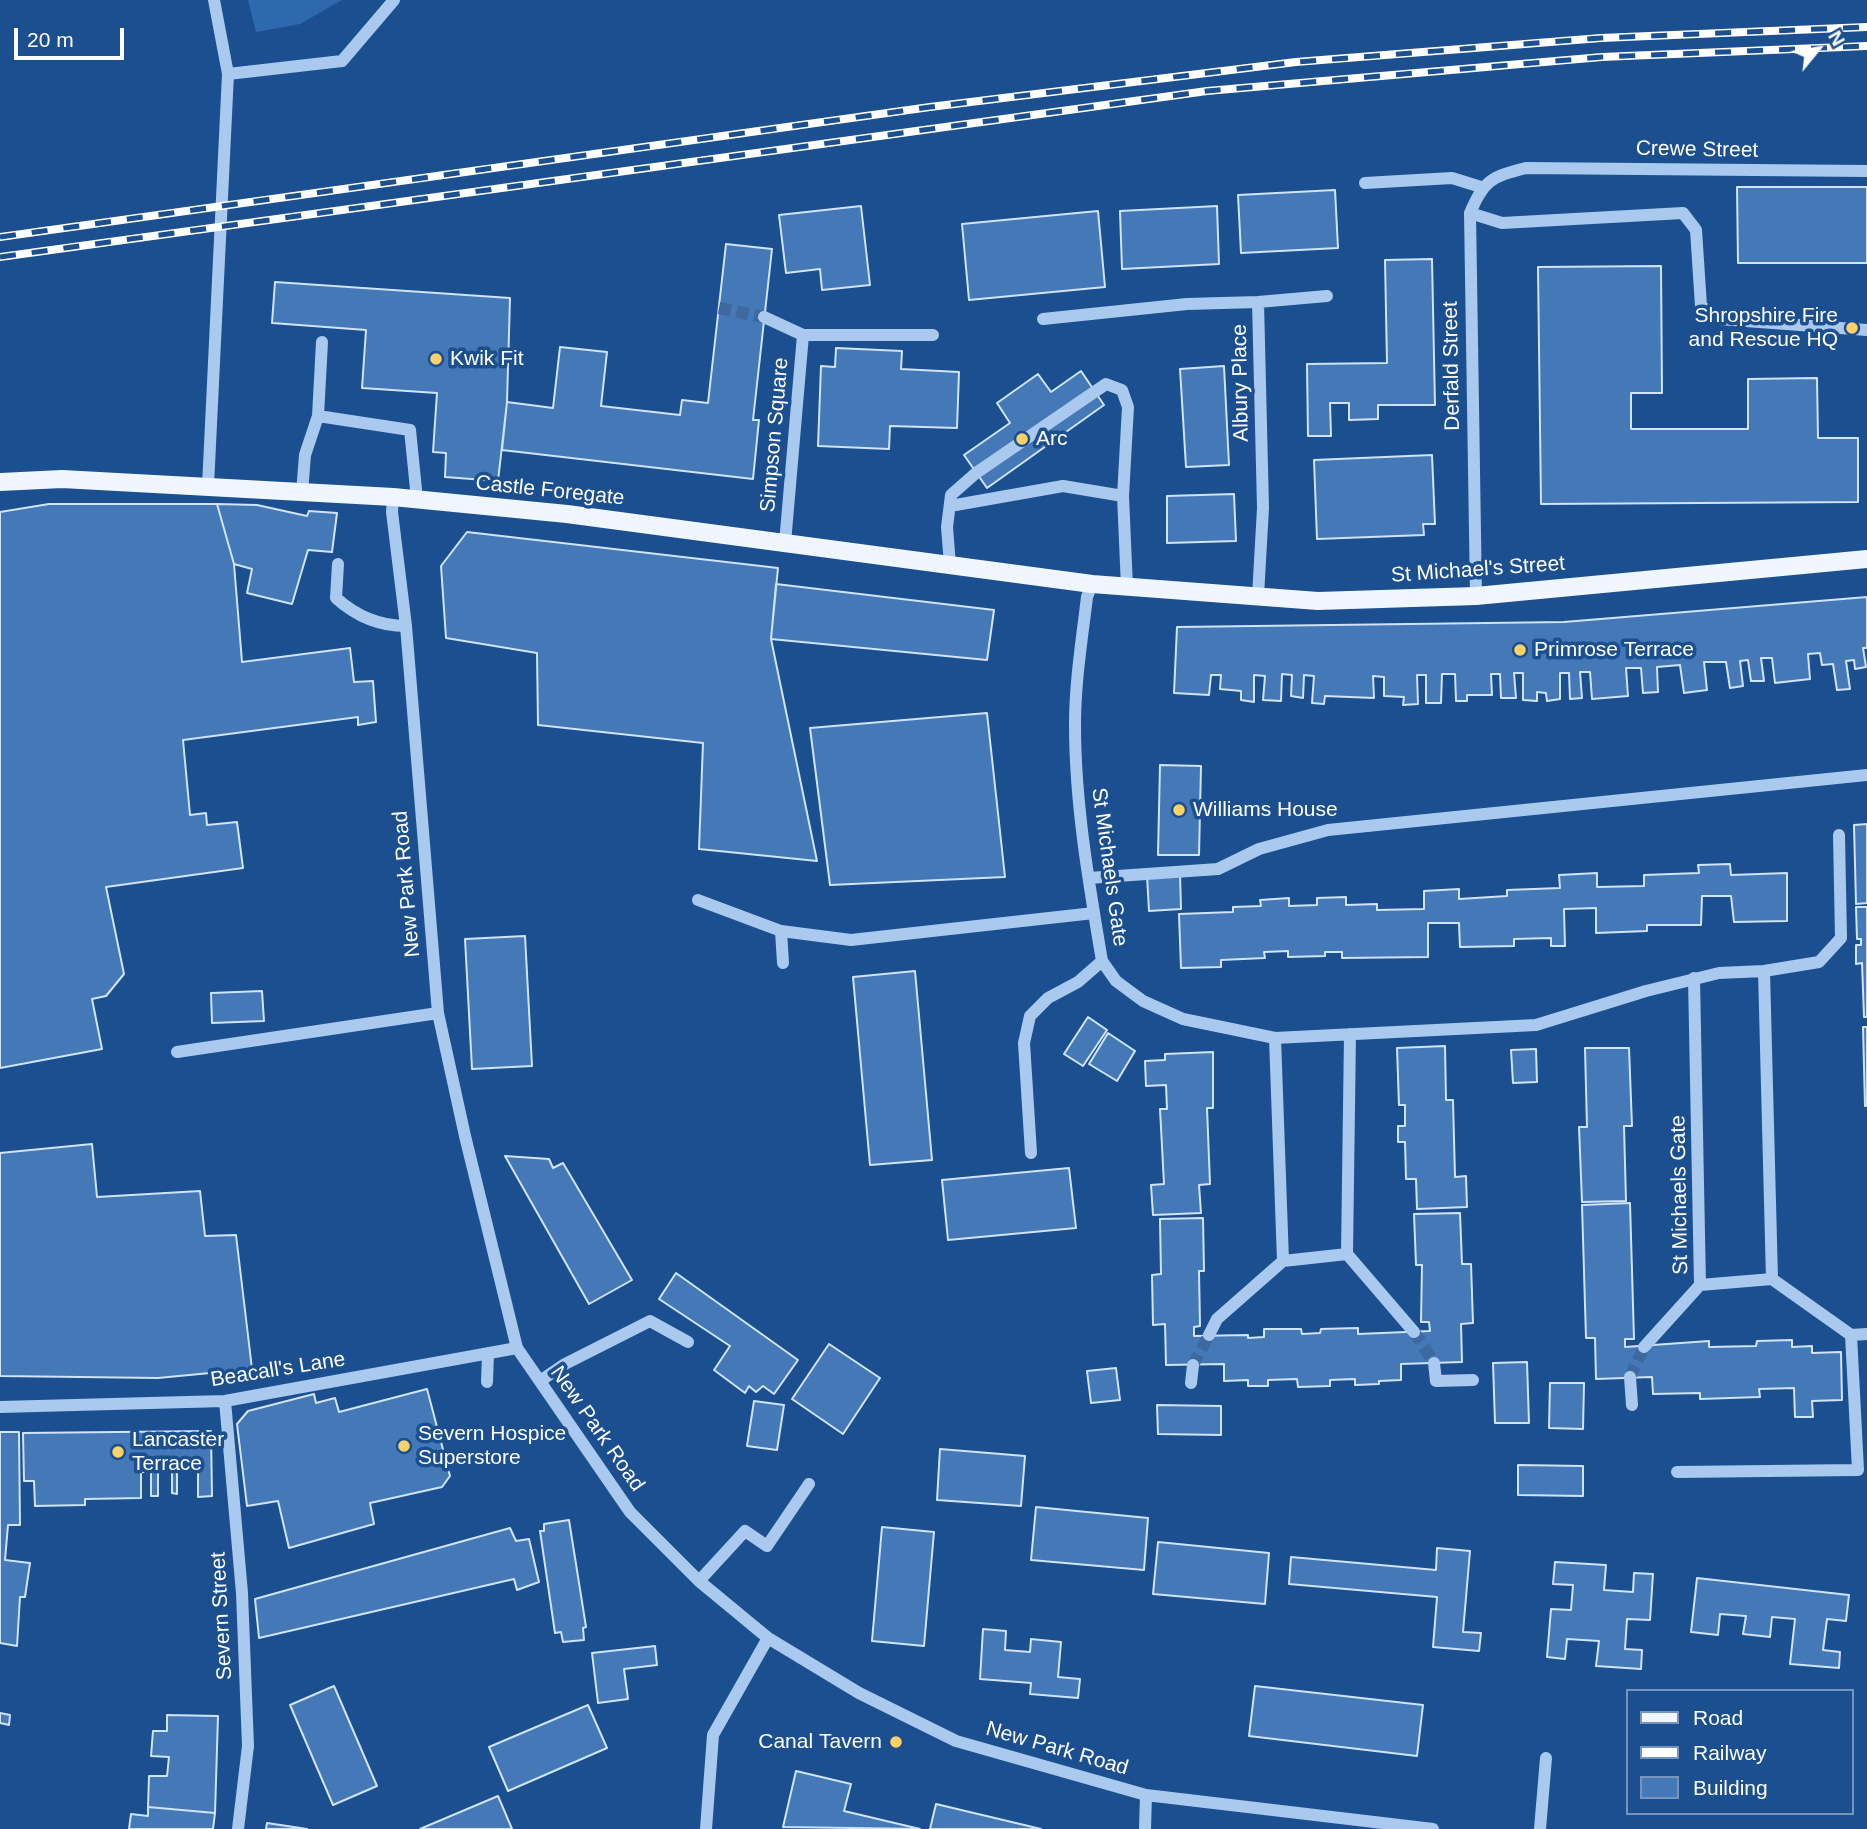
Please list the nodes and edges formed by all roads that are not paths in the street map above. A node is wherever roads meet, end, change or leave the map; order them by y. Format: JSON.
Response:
{"nodes":[{"id":1,"x":214,"y":0,"type":"edge"},
{"id":2,"x":394,"y":0,"type":"edge"},
{"id":3,"x":228,"y":74,"type":"junction"},
{"id":4,"x":1867,"y":162,"type":"edge"},
{"id":5,"x":1867,"y":171,"type":"edge"},
{"id":6,"x":1365,"y":183,"type":"dead end"},
{"id":7,"x":1481,"y":187,"type":"junction"},
{"id":8,"x":1470,"y":213,"type":"junction"},
{"id":9,"x":1327,"y":296,"type":"dead end"},
{"id":10,"x":1258,"y":302,"type":"junction"},
{"id":11,"x":764,"y":317,"type":"tunnel mouth"},
{"id":12,"x":1043,"y":319,"type":"dead end"},
{"id":13,"x":1867,"y":330,"type":"edge"},
{"id":14,"x":803,"y":335,"type":"junction"},
{"id":15,"x":933,"y":335,"type":"dead end"},
{"id":16,"x":322,"y":342,"type":"dead end"},
{"id":17,"x":318,"y":416,"type":"junction"},
{"id":18,"x":0,"y":482,"type":"edge"},
{"id":19,"x":208,"y":486,"type":"junction"},
{"id":20,"x":302,"y":493,"type":"junction"},
{"id":21,"x":1123,"y":496,"type":"junction"},
{"id":22,"x":393,"y":497,"type":"junction"},
{"id":23,"x":417,"y":499,"type":"junction"},
{"id":24,"x":950,"y":506,"type":"junction"},
{"id":25,"x":785,"y":543,"type":"junction"},
{"id":26,"x":1867,"y":559,"type":"edge"},
{"id":27,"x":338,"y":564,"type":"dead end"},
{"id":28,"x":950,"y":565,"type":"junction"},
{"id":29,"x":1091,"y":584,"type":"junction"},
{"id":30,"x":1127,"y":587,"type":"junction"},
{"id":31,"x":1258,"y":596,"type":"junction"},
{"id":32,"x":1476,"y":596,"type":"junction"},
{"id":33,"x":406,"y":626,"type":"junction"},
{"id":34,"x":1867,"y":775,"type":"edge"},
{"id":35,"x":1839,"y":835,"type":"dead end"},
{"id":36,"x":1089,"y":878,"type":"junction"},
{"id":37,"x":698,"y":900,"type":"dead end"},
{"id":38,"x":1094,"y":913,"type":"junction"},
{"id":39,"x":781,"y":931,"type":"junction"},
{"id":40,"x":1102,"y":961,"type":"junction"},
{"id":41,"x":783,"y":963,"type":"dead end"},
{"id":42,"x":1765,"y":971,"type":"junction"},
{"id":43,"x":1694,"y":978,"type":"junction"},
{"id":44,"x":438,"y":1013,"type":"junction"},
{"id":45,"x":1350,"y":1034,"type":"junction"},
{"id":46,"x":1275,"y":1038,"type":"junction"},
{"id":47,"x":177,"y":1052,"type":"dead end"},
{"id":48,"x":1031,"y":1153,"type":"dead end"},
{"id":49,"x":1347,"y":1254,"type":"junction"},
{"id":50,"x":1283,"y":1261,"type":"junction"},
{"id":51,"x":1772,"y":1279,"type":"junction"},
{"id":52,"x":1700,"y":1284,"type":"junction"},
{"id":53,"x":1415,"y":1332,"type":"tunnel mouth"},
{"id":54,"x":1867,"y":1334,"type":"edge"},
{"id":55,"x":1209,"y":1335,"type":"tunnel mouth"},
{"id":56,"x":1851,"y":1335,"type":"junction"},
{"id":57,"x":688,"y":1342,"type":"dead end"},
{"id":58,"x":1644,"y":1347,"type":"tunnel mouth"},
{"id":59,"x":517,"y":1348,"type":"junction"},
{"id":60,"x":488,"y":1353,"type":"junction"},
{"id":61,"x":1434,"y":1363,"type":"tunnel mouth"},
{"id":62,"x":1193,"y":1365,"type":"tunnel mouth"},
{"id":63,"x":1630,"y":1377,"type":"tunnel mouth"},
{"id":64,"x":1473,"y":1380,"type":"dead end"},
{"id":65,"x":540,"y":1381,"type":"junction"},
{"id":66,"x":488,"y":1382,"type":"dead end"},
{"id":67,"x":1191,"y":1383,"type":"dead end"},
{"id":68,"x":225,"y":1401,"type":"junction"},
{"id":69,"x":1632,"y":1405,"type":"dead end"},
{"id":70,"x":0,"y":1406,"type":"edge"},
{"id":71,"x":1677,"y":1472,"type":"dead end"},
{"id":72,"x":809,"y":1484,"type":"dead end"},
{"id":73,"x":699,"y":1581,"type":"junction"},
{"id":74,"x":768,"y":1638,"type":"junction"},
{"id":75,"x":1546,"y":1758,"type":"dead end"},
{"id":76,"x":1146,"y":1795,"type":"junction"},
{"id":77,"x":238,"y":1829,"type":"edge"},
{"id":78,"x":706,"y":1829,"type":"edge"},
{"id":79,"x":1145,"y":1829,"type":"edge"},
{"id":80,"x":1433,"y":1829,"type":"edge"},
{"id":81,"x":1540,"y":1829,"type":"edge"}],
"edges":[{"from":1,"to":3,"type":"street"},
{"from":2,"to":3,"type":"street"},
{"from":3,"to":19,"type":"street"},
{"from":4,"to":5,"type":"street"},
{"from":5,"to":7,"type":"street","name":"Crewe Street"},
{"from":6,"to":7,"type":"street"},
{"from":7,"to":8,"type":"street","name":"Derfald Street"},
{"from":8,"to":13,"type":"street"},
{"from":8,"to":32,"type":"street","name":"Derfald Street"},
{"from":9,"to":10,"type":"street"},
{"from":10,"to":12,"type":"street","name":"Albury Place"},
{"from":10,"to":31,"type":"street","name":"Albury Place"},
{"from":11,"to":14,"type":"street"},
{"from":14,"to":15,"type":"street","name":"Simpson Square"},
{"from":14,"to":25,"type":"street","name":"Simpson Square"},
{"from":16,"to":17,"type":"street"},
{"from":17,"to":20,"type":"street"},
{"from":17,"to":23,"type":"street"},
{"from":18,"to":19,"type":"main road","name":"Castle Foregate"},
{"from":19,"to":20,"type":"main road","name":"Castle Foregate"},
{"from":20,"to":22,"type":"main road","name":"Castle Foregate"},
{"from":21,"to":24,"type":"street"},
{"from":21,"to":24,"type":"street"},
{"from":21,"to":30,"type":"street"},
{"from":22,"to":23,"type":"main road","name":"Castle Foregate"},
{"from":22,"to":33,"type":"street","name":"New Park Road"},
{"from":23,"to":25,"type":"main road","name":"Castle Foregate"},
{"from":24,"to":28,"type":"street"},
{"from":25,"to":28,"type":"main road","name":"Castle Foregate"},
{"from":26,"to":32,"type":"main road","name":"St Michael's Street"},
{"from":27,"to":33,"type":"street"},
{"from":28,"to":29,"type":"main road","name":"Castle Foregate"},
{"from":29,"to":30,"type":"main road","name":"St Michael's Street"},
{"from":29,"to":36,"type":"street","name":"St Michaels Gate"},
{"from":30,"to":31,"type":"main road","name":"St Michael's Street"},
{"from":31,"to":32,"type":"main road","name":"St Michael's Street"},
{"from":33,"to":44,"type":"street","name":"New Park Road"},
{"from":34,"to":36,"type":"street"},
{"from":35,"to":42,"type":"street","name":"St Michaels Gate"},
{"from":36,"to":38,"type":"street","name":"St Michaels Gate"},
{"from":37,"to":39,"type":"street"},
{"from":38,"to":39,"type":"street"},
{"from":38,"to":40,"type":"street","name":"St Michaels Gate"},
{"from":39,"to":41,"type":"street"},
{"from":40,"to":46,"type":"street","name":"St Michaels Gate"},
{"from":40,"to":48,"type":"street"},
{"from":42,"to":43,"type":"street","name":"St Michaels Gate"},
{"from":42,"to":51,"type":"street"},
{"from":43,"to":45,"type":"street","name":"St Michaels Gate"},
{"from":43,"to":52,"type":"street","name":"St Michaels Gate"},
{"from":44,"to":47,"type":"street"},
{"from":44,"to":59,"type":"street","name":"New Park Road"},
{"from":45,"to":46,"type":"street","name":"St Michaels Gate"},
{"from":45,"to":49,"type":"street"},
{"from":46,"to":50,"type":"street"},
{"from":49,"to":50,"type":"street"},
{"from":49,"to":53,"type":"street"},
{"from":50,"to":55,"type":"street"},
{"from":51,"to":52,"type":"street","name":"St Michaels Gate"},
{"from":51,"to":56,"type":"street"},
{"from":52,"to":58,"type":"street"},
{"from":54,"to":56,"type":"street"},
{"from":56,"to":71,"type":"street"},
{"from":57,"to":65,"type":"street"},
{"from":59,"to":60,"type":"street","name":"Beacall's Lane"},
{"from":59,"to":65,"type":"street","name":"New Park Road"},
{"from":60,"to":66,"type":"street"},
{"from":60,"to":68,"type":"street","name":"Beacall's Lane"},
{"from":61,"to":64,"type":"street"},
{"from":62,"to":67,"type":"street"},
{"from":63,"to":69,"type":"street"},
{"from":65,"to":73,"type":"street","name":"New Park Road"},
{"from":68,"to":70,"type":"street","name":"Beacall's Lane"},
{"from":68,"to":77,"type":"street","name":"Severn Street"},
{"from":72,"to":73,"type":"street"},
{"from":73,"to":74,"type":"street","name":"New Park Road"},
{"from":74,"to":76,"type":"street","name":"New Park Road"},
{"from":74,"to":78,"type":"street"},
{"from":75,"to":81,"type":"street"},
{"from":76,"to":79,"type":"street"},
{"from":76,"to":80,"type":"street","name":"New Park Road"}]}
